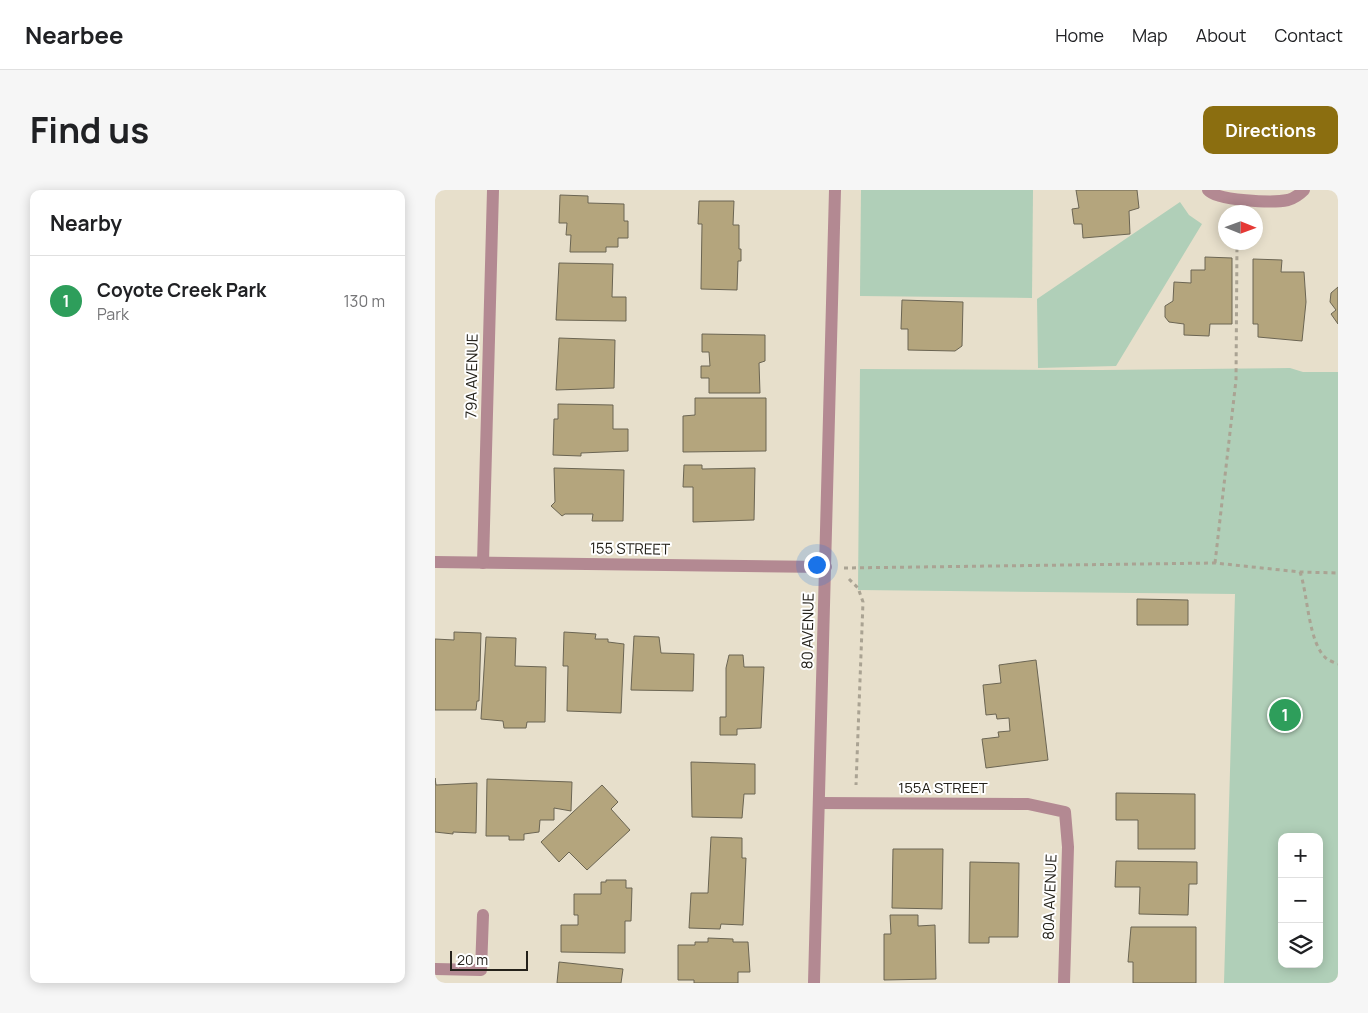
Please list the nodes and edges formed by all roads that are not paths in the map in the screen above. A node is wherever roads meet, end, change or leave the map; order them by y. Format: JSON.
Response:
{"nodes":[{"id":1,"x":493,"y":190,"type":"edge"},
{"id":2,"x":835,"y":190,"type":"edge"},
{"id":3,"x":1208,"y":190,"type":"edge"},
{"id":4,"x":1304,"y":190,"type":"edge"},
{"id":5,"x":435,"y":562,"type":"edge"},
{"id":6,"x":483,"y":563,"type":"junction"},
{"id":7,"x":826,"y":567,"type":"junction"},
{"id":8,"x":819,"y":803,"type":"junction"},
{"id":9,"x":1065,"y":812,"type":"joint"},
{"id":10,"x":483,"y":915,"type":"dead end"},
{"id":11,"x":435,"y":969,"type":"edge"},
{"id":12,"x":814,"y":983,"type":"edge"},
{"id":13,"x":1064,"y":983,"type":"edge"}],
"edges":[{"from":1,"to":6,"type":"street","name":"79A AVENUE"},
{"from":2,"to":7,"type":"street","name":"80 AVENUE"},
{"from":3,"to":4,"type":"street"},
{"from":5,"to":6,"type":"street","name":"155 STREET"},
{"from":6,"to":7,"type":"street","name":"155 STREET"},
{"from":7,"to":8,"type":"street","name":"80 AVENUE"},
{"from":8,"to":9,"type":"street","name":"155A STREET"},
{"from":8,"to":12,"type":"street","name":"80 AVENUE"},
{"from":9,"to":13,"type":"street","name":"80A AVENUE"},
{"from":10,"to":11,"type":"street"}]}
